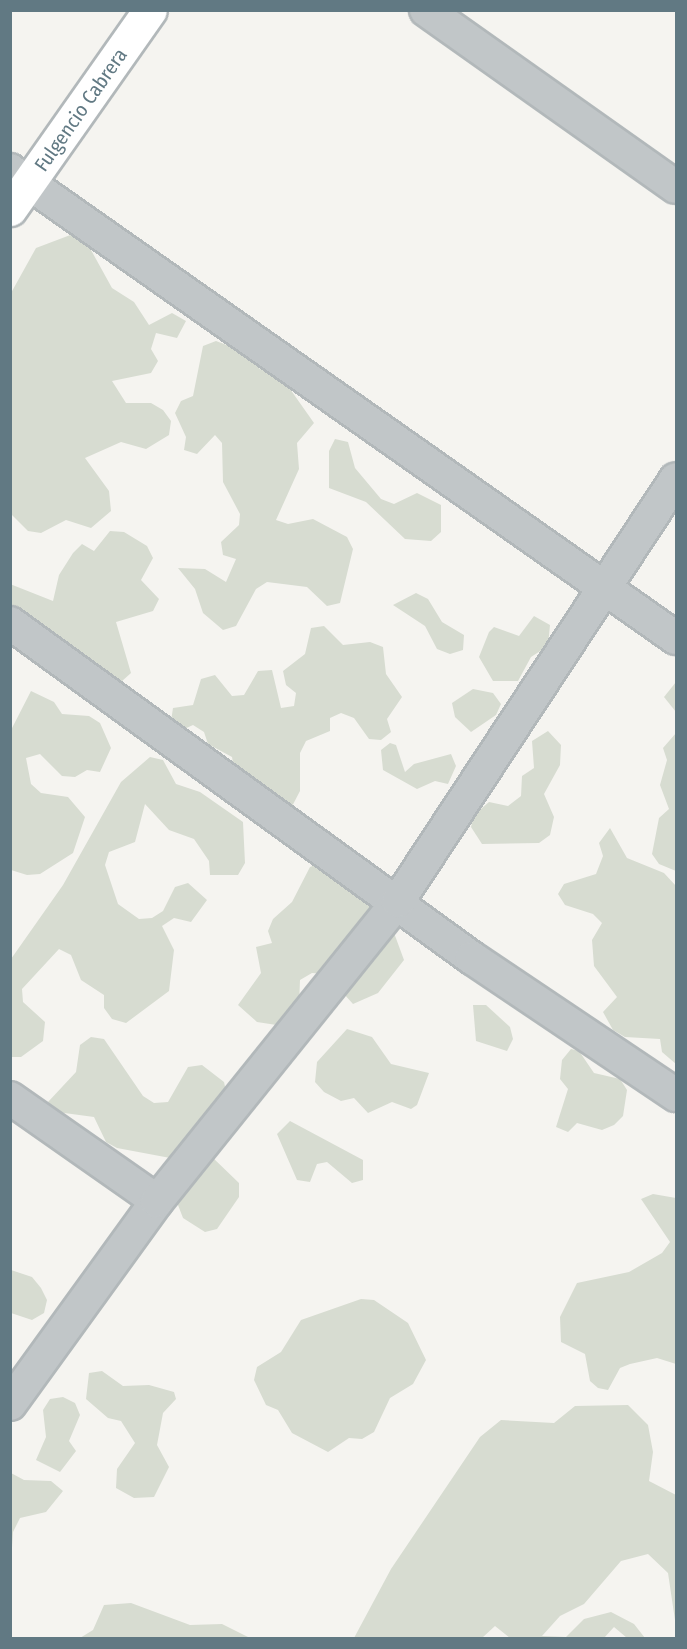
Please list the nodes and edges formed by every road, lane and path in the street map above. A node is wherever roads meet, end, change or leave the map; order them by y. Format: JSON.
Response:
{"nodes":[{"id":1,"x":150,"y":10,"type":"edge"},
{"id":2,"x":426,"y":10,"type":"edge"},
{"id":3,"x":20,"y":176,"type":"edge"},
{"id":4,"x":676,"y":187,"type":"edge"},
{"id":5,"x":10,"y":209,"type":"edge"},
{"id":6,"x":676,"y":479,"type":"edge"},
{"id":7,"x":604,"y":586,"type":"junction"},
{"id":8,"x":10,"y":623,"type":"edge"},
{"id":9,"x":676,"y":638,"type":"edge"},
{"id":10,"x":398,"y":901,"type":"junction"},
{"id":11,"x":676,"y":1095,"type":"edge"},
{"id":12,"x":10,"y":1098,"type":"edge"},
{"id":13,"x":157,"y":1201,"type":"junction"},
{"id":14,"x":10,"y":1404,"type":"edge"}],
"edges":[{"from":1,"to":3,"type":"main road","name":"Fulgencio Cabrera"},
{"from":2,"to":4,"type":"street"},
{"from":3,"to":5,"type":"main road","name":"Fulgencio Cabrera"},
{"from":3,"to":7,"type":"street"},
{"from":6,"to":7,"type":"street"},
{"from":7,"to":9,"type":"street"},
{"from":7,"to":10,"type":"street"},
{"from":8,"to":10,"type":"street"},
{"from":10,"to":11,"type":"street"},
{"from":10,"to":13,"type":"street"},
{"from":12,"to":13,"type":"street"},
{"from":13,"to":14,"type":"street"}]}
